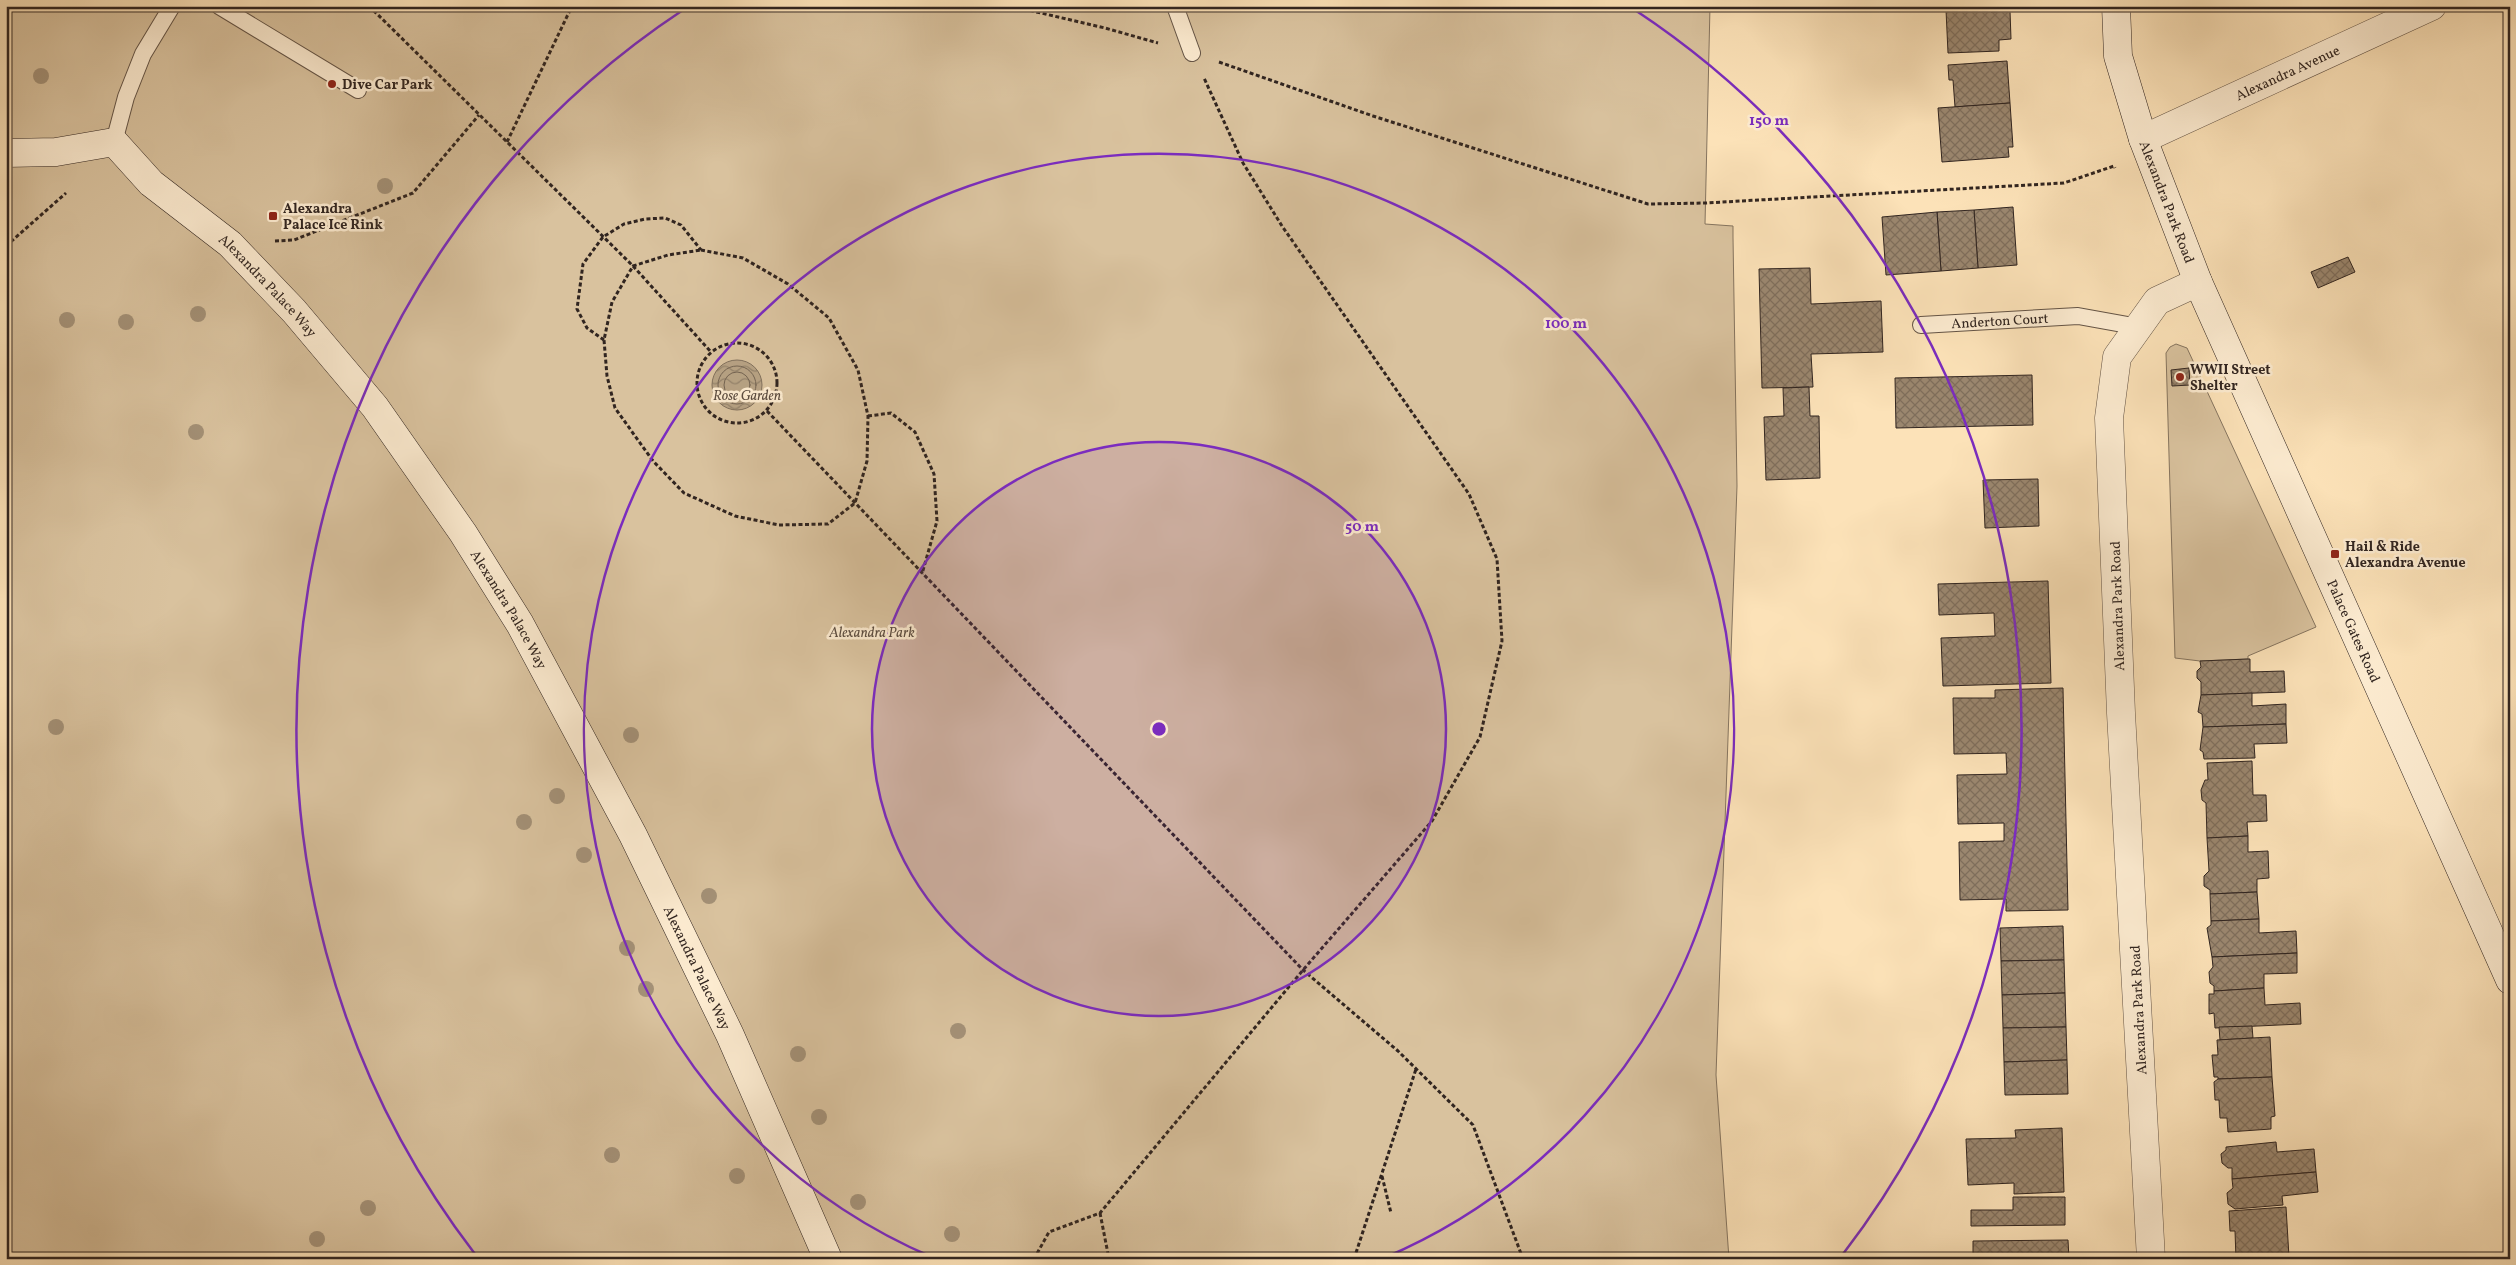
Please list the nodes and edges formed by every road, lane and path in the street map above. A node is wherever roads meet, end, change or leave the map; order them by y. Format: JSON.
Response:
{"nodes":[{"id":1,"x":172,"y":6,"type":"edge"},
{"id":2,"x":219,"y":6,"type":"edge"},
{"id":3,"x":370,"y":6,"type":"edge"},
{"id":4,"x":572,"y":6,"type":"edge"},
{"id":5,"x":1011,"y":6,"type":"edge"},
{"id":6,"x":1175,"y":6,"type":"edge"},
{"id":7,"x":2116,"y":6,"type":"edge"},
{"id":8,"x":2432,"y":6,"type":"edge"},
{"id":9,"x":1192,"y":53,"type":"junction"},
{"id":10,"x":358,"y":90,"type":"dead end"},
{"id":11,"x":479,"y":115,"type":"junction"},
{"id":12,"x":2142,"y":140,"type":"junction"},
{"id":13,"x":114,"y":142,"type":"junction"},
{"id":14,"x":507,"y":142,"type":"junction"},
{"id":15,"x":6,"y":153,"type":"edge"},
{"id":16,"x":2114,"y":166,"type":"dead end"},
{"id":17,"x":66,"y":193,"type":"dead end"},
{"id":18,"x":603,"y":237,"type":"junction"},
{"id":19,"x":294,"y":240,"type":"dead end"},
{"id":20,"x":6,"y":246,"type":"edge"},
{"id":21,"x":702,"y":250,"type":"junction"},
{"id":22,"x":633,"y":266,"type":"junction"},
{"id":23,"x":2198,"y":282,"type":"junction"},
{"id":24,"x":1921,"y":325,"type":"dead end"},
{"id":25,"x":2138,"y":327,"type":"junction"},
{"id":26,"x":604,"y":340,"type":"junction"},
{"id":27,"x":711,"y":352,"type":"junction"},
{"id":28,"x":767,"y":411,"type":"junction"},
{"id":29,"x":868,"y":416,"type":"junction"},
{"id":30,"x":855,"y":504,"type":"junction"},
{"id":31,"x":922,"y":574,"type":"junction"},
{"id":32,"x":1303,"y":970,"type":"junction"},
{"id":33,"x":2510,"y":980,"type":"edge"},
{"id":34,"x":1416,"y":1069,"type":"junction"},
{"id":35,"x":1382,"y":1175,"type":"junction"},
{"id":36,"x":1100,"y":1213,"type":"junction"},
{"id":37,"x":1391,"y":1213,"type":"dead end"},
{"id":38,"x":828,"y":1259,"type":"edge"},
{"id":39,"x":1034,"y":1259,"type":"edge"},
{"id":40,"x":1109,"y":1259,"type":"edge"},
{"id":41,"x":1354,"y":1259,"type":"edge"},
{"id":42,"x":1523,"y":1259,"type":"edge"},
{"id":43,"x":2151,"y":1259,"type":"edge"}],
"edges":[{"from":1,"to":13,"type":"lane"},
{"from":2,"to":10,"type":"lane"},
{"from":3,"to":11,"type":"path"},
{"from":4,"to":14,"type":"path"},
{"from":5,"to":9,"type":"path"},
{"from":6,"to":9,"type":"lane"},
{"from":7,"to":12,"type":"street","name":"Alexandra Park Road"},
{"from":8,"to":12,"type":"street","name":"Alexandra Avenue"},
{"from":9,"to":16,"type":"path"},
{"from":9,"to":32,"type":"path"},
{"from":11,"to":14,"type":"path"},
{"from":11,"to":19,"type":"path"},
{"from":12,"to":23,"type":"street","name":"Alexandra Park Road"},
{"from":13,"to":15,"type":"street"},
{"from":13,"to":38,"type":"street","name":"Alexandra Palace Way"},
{"from":14,"to":18,"type":"path"},
{"from":17,"to":20,"type":"path"},
{"from":18,"to":21,"type":"path"},
{"from":18,"to":22,"type":"path"},
{"from":18,"to":26,"type":"path"},
{"from":21,"to":22,"type":"path"},
{"from":21,"to":29,"type":"path"},
{"from":22,"to":26,"type":"path"},
{"from":22,"to":27,"type":"path"},
{"from":23,"to":25,"type":"street","name":"Alexandra Park Road"},
{"from":23,"to":33,"type":"street","name":"Palace Gates Road"},
{"from":24,"to":25,"type":"lane","name":"Anderton Court"},
{"from":25,"to":43,"type":"street","name":"Alexandra Park Road"},
{"from":26,"to":30,"type":"path"},
{"from":27,"to":28,"type":"path"},
{"from":27,"to":28,"type":"path"},
{"from":28,"to":30,"type":"path"},
{"from":29,"to":30,"type":"path"},
{"from":29,"to":31,"type":"path"},
{"from":30,"to":31,"type":"path"},
{"from":31,"to":32,"type":"path"},
{"from":32,"to":34,"type":"path"},
{"from":32,"to":36,"type":"path"},
{"from":34,"to":35,"type":"path"},
{"from":34,"to":42,"type":"path"},
{"from":35,"to":37,"type":"path"},
{"from":35,"to":41,"type":"path"},
{"from":36,"to":39,"type":"path"},
{"from":36,"to":40,"type":"path"}]}
